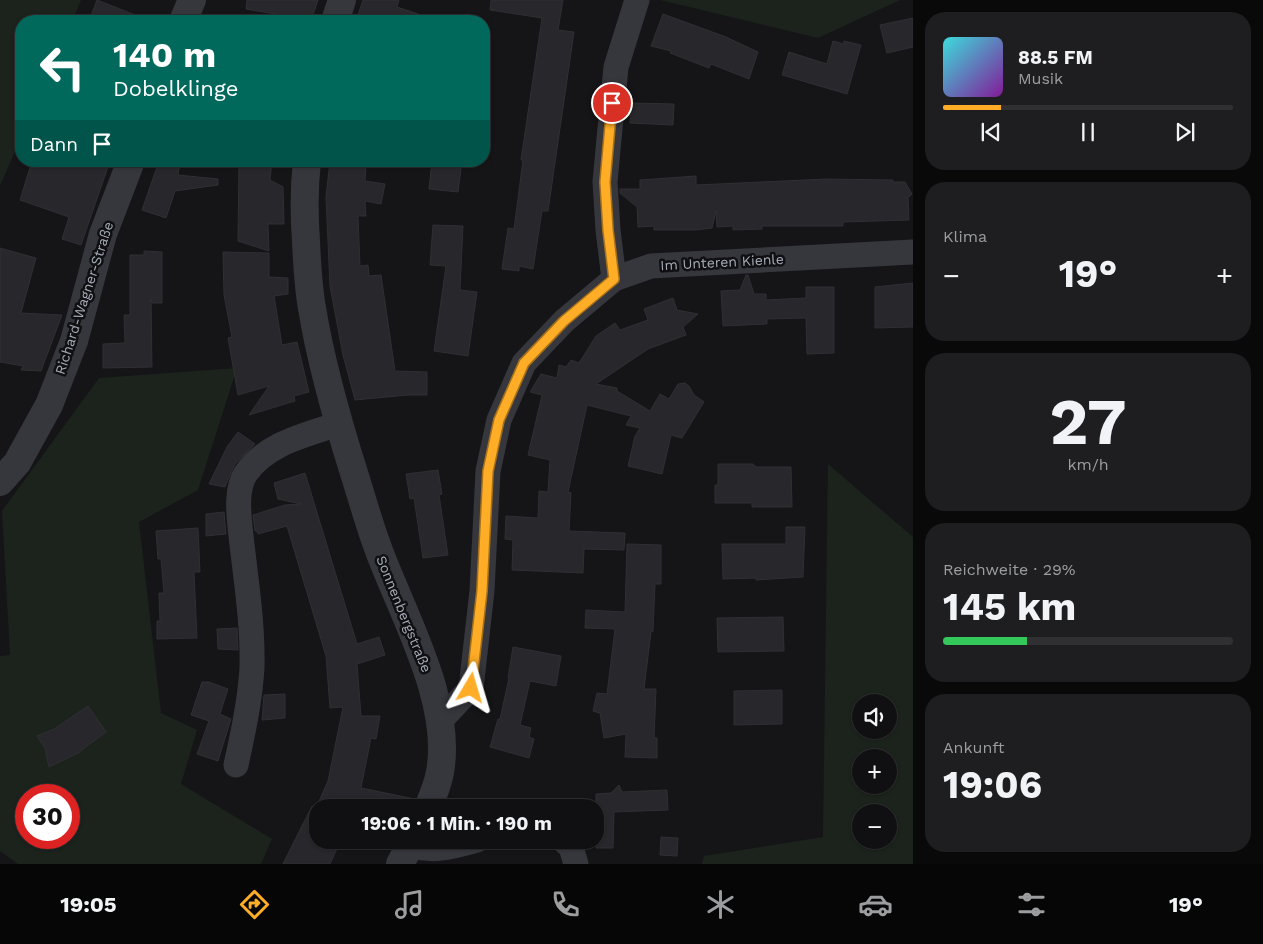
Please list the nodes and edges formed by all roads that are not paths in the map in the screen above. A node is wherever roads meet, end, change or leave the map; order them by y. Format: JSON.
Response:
{"nodes":[{"id":1,"x":192,"y":0,"type":"edge"},
{"id":2,"x":342,"y":0,"type":"edge"},
{"id":3,"x":637,"y":0,"type":"edge"},
{"id":4,"x":186,"y":15,"type":"edge"},
{"id":5,"x":337,"y":15,"type":"edge"},
{"id":6,"x":129,"y":167,"type":"edge"},
{"id":7,"x":307,"y":167,"type":"edge"},
{"id":8,"x":913,"y":252,"type":"edge"},
{"id":9,"x":614,"y":279,"type":"junction"},
{"id":10,"x":338,"y":424,"type":"junction"},
{"id":11,"x":0,"y":482,"type":"edge"},
{"id":12,"x":440,"y":721,"type":"junction"},
{"id":13,"x":236,"y":765,"type":"dead end"},
{"id":14,"x":431,"y":799,"type":"edge"},
{"id":15,"x":443,"y":849,"type":"edge"},
{"id":16,"x":572,"y":849,"type":"edge"},
{"id":17,"x":408,"y":850,"type":"edge"},
{"id":18,"x":576,"y":864,"type":"edge"}],
"edges":[{"from":1,"to":4,"type":"street"},
{"from":2,"to":5,"type":"street"},
{"from":3,"to":9,"type":"street"},
{"from":6,"to":11,"type":"street","name":"Richard-Wagner-Straße"},
{"from":7,"to":10,"type":"street","name":"Sonnenbergstraße"},
{"from":8,"to":9,"type":"street","name":"Im Unteren Kienle"},
{"from":9,"to":12,"type":"street","name":"Im Unteren Kienle"},
{"from":10,"to":12,"type":"street","name":"Sonnenbergstraße"},
{"from":10,"to":13,"type":"street"},
{"from":12,"to":14,"type":"street","name":"Sonnenbergstraße"},
{"from":15,"to":17,"type":"street"},
{"from":16,"to":18,"type":"street"}]}
